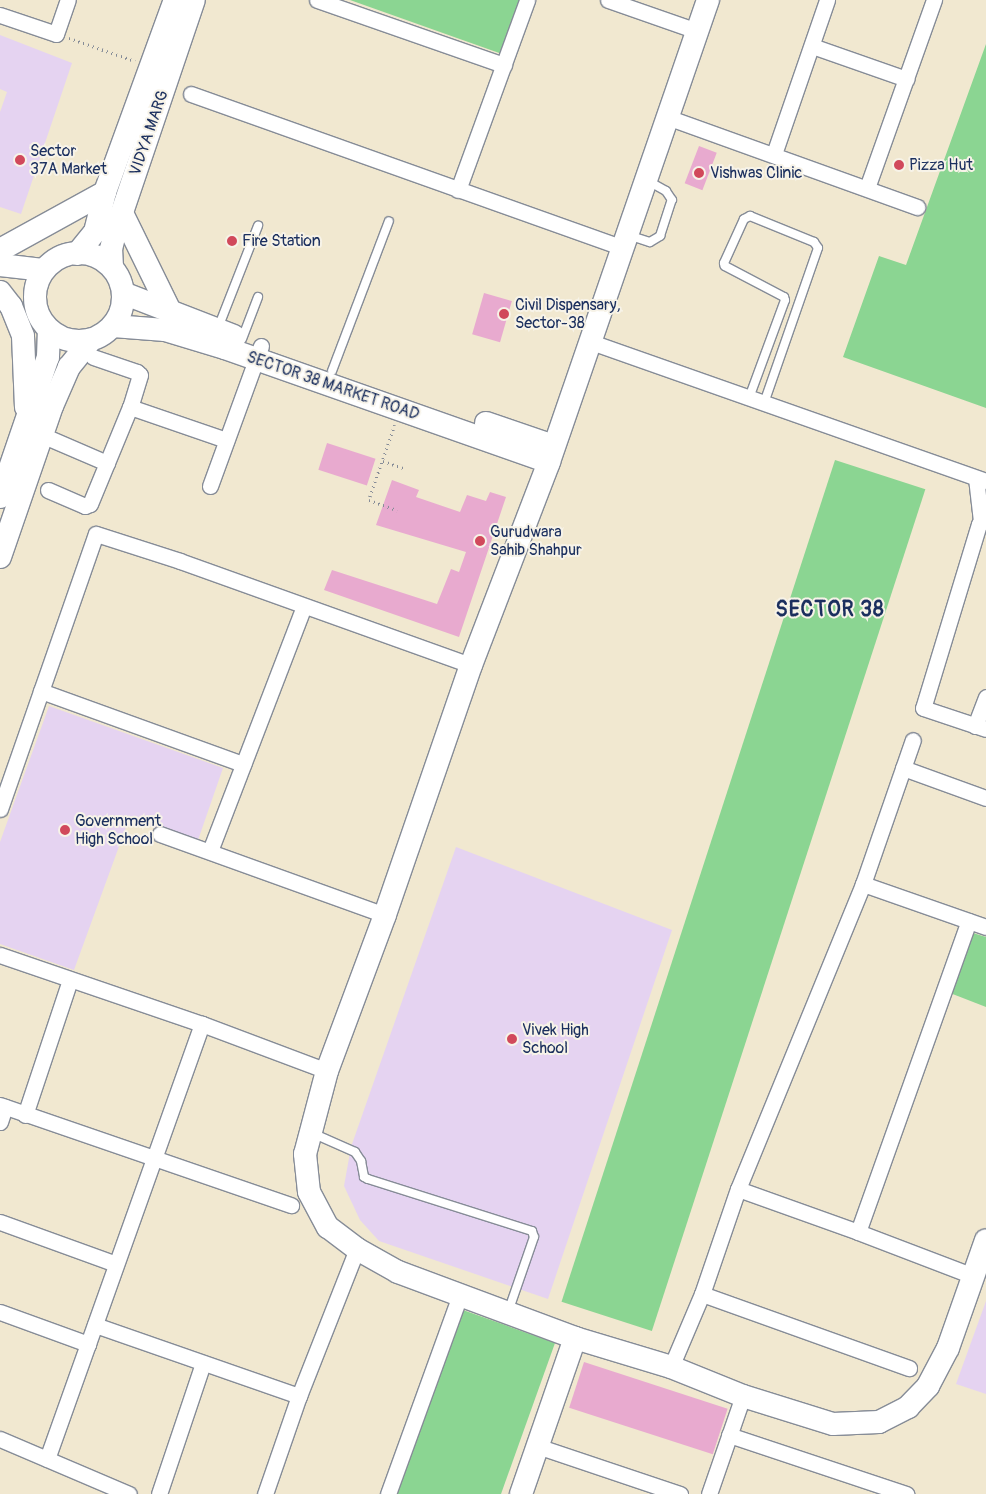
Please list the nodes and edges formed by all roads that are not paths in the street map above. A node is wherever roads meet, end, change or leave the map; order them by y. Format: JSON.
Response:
{"nodes":[{"id":1,"x":68,"y":0,"type":"edge"},
{"id":2,"x":175,"y":0,"type":"edge"},
{"id":3,"x":194,"y":0,"type":"edge"},
{"id":4,"x":317,"y":0,"type":"edge"},
{"id":5,"x":528,"y":0,"type":"edge"},
{"id":6,"x":608,"y":0,"type":"edge"},
{"id":7,"x":708,"y":0,"type":"edge"},
{"id":8,"x":828,"y":0,"type":"edge"},
{"id":9,"x":934,"y":0,"type":"edge"},
{"id":10,"x":0,"y":15,"type":"edge"},
{"id":11,"x":697,"y":31,"type":"junction"},
{"id":12,"x":812,"y":46,"type":"junction"},
{"id":13,"x":504,"y":65,"type":"junction"},
{"id":14,"x":906,"y":79,"type":"junction"},
{"id":15,"x":191,"y":94,"type":"dead end"},
{"id":16,"x":667,"y":117,"type":"junction"},
{"id":17,"x":774,"y":154,"type":"junction"},
{"id":18,"x":646,"y":180,"type":"junction"},
{"id":19,"x":867,"y":188,"type":"junction"},
{"id":20,"x":458,"y":190,"type":"junction"},
{"id":21,"x":105,"y":192,"type":"junction"},
{"id":22,"x":917,"y":207,"type":"dead end"},
{"id":23,"x":122,"y":213,"type":"junction"},
{"id":24,"x":389,"y":221,"type":"dead end"},
{"id":25,"x":258,"y":226,"type":"dead end"},
{"id":26,"x":625,"y":242,"type":"junction"},
{"id":27,"x":0,"y":250,"type":"edge"},
{"id":28,"x":77,"y":254,"type":"junction"},
{"id":29,"x":0,"y":266,"type":"edge"},
{"id":30,"x":112,"y":267,"type":"junction"},
{"id":31,"x":43,"y":270,"type":"junction"},
{"id":32,"x":0,"y":283,"type":"edge"},
{"id":33,"x":0,"y":292,"type":"edge"},
{"id":34,"x":123,"y":293,"type":"junction"},
{"id":35,"x":258,"y":297,"type":"dead end"},
{"id":36,"x":34,"y":300,"type":"junction"},
{"id":37,"x":170,"y":311,"type":"junction"},
{"id":38,"x":113,"y":326,"type":"junction"},
{"id":39,"x":217,"y":330,"type":"junction"},
{"id":40,"x":49,"y":331,"type":"junction"},
{"id":41,"x":591,"y":342,"type":"junction"},
{"id":42,"x":92,"y":348,"type":"junction"},
{"id":43,"x":253,"y":348,"type":"junction"},
{"id":44,"x":332,"y":371,"type":"junction"},
{"id":45,"x":749,"y":398,"type":"junction"},
{"id":46,"x":764,"y":403,"type":"junction"},
{"id":47,"x":130,"y":406,"type":"junction"},
{"id":48,"x":26,"y":426,"type":"junction"},
{"id":49,"x":51,"y":439,"type":"dead end"},
{"id":50,"x":226,"y":440,"type":"junction"},
{"id":51,"x":551,"y":454,"type":"junction"},
{"id":52,"x":107,"y":463,"type":"junction"},
{"id":53,"x":981,"y":480,"type":"edge"},
{"id":54,"x":210,"y":486,"type":"dead end"},
{"id":55,"x":48,"y":490,"type":"dead end"},
{"id":56,"x":0,"y":497,"type":"edge"},
{"id":57,"x":984,"y":521,"type":"edge"},
{"id":58,"x":0,"y":557,"type":"edge"},
{"id":59,"x":304,"y":606,"type":"junction"},
{"id":60,"x":471,"y":665,"type":"junction"},
{"id":61,"x":41,"y":691,"type":"junction"},
{"id":62,"x":986,"y":697,"type":"edge"},
{"id":63,"x":981,"y":728,"type":"edge"},
{"id":64,"x":913,"y":740,"type":"dead end"},
{"id":65,"x":244,"y":764,"type":"junction"},
{"id":66,"x":903,"y":768,"type":"junction"},
{"id":67,"x":986,"y":798,"type":"edge"},
{"id":68,"x":0,"y":809,"type":"edge"},
{"id":69,"x":160,"y":834,"type":"dead end"},
{"id":70,"x":210,"y":851,"type":"junction"},
{"id":71,"x":863,"y":884,"type":"junction"},
{"id":72,"x":385,"y":915,"type":"junction"},
{"id":73,"x":969,"y":921,"type":"junction"},
{"id":74,"x":986,"y":927,"type":"edge"},
{"id":75,"x":0,"y":955,"type":"edge"},
{"id":76,"x":70,"y":980,"type":"junction"},
{"id":77,"x":202,"y":1024,"type":"junction"},
{"id":78,"x":327,"y":1072,"type":"junction"},
{"id":79,"x":3,"y":1106,"type":"edge"},
{"id":80,"x":25,"y":1115,"type":"junction"},
{"id":81,"x":0,"y":1122,"type":"edge"},
{"id":82,"x":310,"y":1133,"type":"junction"},
{"id":83,"x":154,"y":1158,"type":"junction"},
{"id":84,"x":738,"y":1190,"type":"junction"},
{"id":85,"x":291,"y":1205,"type":"dead end"},
{"id":86,"x":0,"y":1222,"type":"edge"},
{"id":87,"x":858,"y":1232,"type":"junction"},
{"id":88,"x":986,"y":1240,"type":"edge"},
{"id":89,"x":356,"y":1249,"type":"junction"},
{"id":90,"x":116,"y":1264,"type":"junction"},
{"id":91,"x":973,"y":1276,"type":"junction"},
{"id":92,"x":702,"y":1294,"type":"junction"},
{"id":93,"x":460,"y":1295,"type":"junction"},
{"id":94,"x":508,"y":1313,"type":"junction"},
{"id":95,"x":1,"y":1314,"type":"edge"},
{"id":96,"x":95,"y":1325,"type":"junction"},
{"id":97,"x":575,"y":1338,"type":"junction"},
{"id":98,"x":88,"y":1344,"type":"junction"},
{"id":99,"x":203,"y":1363,"type":"junction"},
{"id":100,"x":671,"y":1367,"type":"junction"},
{"id":101,"x":909,"y":1368,"type":"dead end"},
{"id":102,"x":298,"y":1396,"type":"junction"},
{"id":103,"x":743,"y":1396,"type":"junction"},
{"id":104,"x":730,"y":1435,"type":"junction"},
{"id":105,"x":0,"y":1439,"type":"edge"},
{"id":106,"x":538,"y":1446,"type":"junction"},
{"id":107,"x":48,"y":1459,"type":"junction"},
{"id":108,"x":129,"y":1494,"type":"edge"},
{"id":109,"x":159,"y":1494,"type":"edge"},
{"id":110,"x":265,"y":1494,"type":"edge"},
{"id":111,"x":388,"y":1494,"type":"edge"},
{"id":112,"x":521,"y":1494,"type":"edge"},
{"id":113,"x":680,"y":1494,"type":"edge"},
{"id":114,"x":709,"y":1494,"type":"edge"},
{"id":115,"x":906,"y":1494,"type":"edge"}],
"edges":[{"from":1,"to":10,"type":"street"},
{"from":2,"to":21,"type":"street","name":"VIDYA MARG"},
{"from":3,"to":23,"type":"street","name":"VIDYA MARG"},
{"from":4,"to":13,"type":"street"},
{"from":5,"to":13,"type":"street"},
{"from":6,"to":11,"type":"street"},
{"from":7,"to":11,"type":"street"},
{"from":8,"to":12,"type":"street"},
{"from":9,"to":14,"type":"street"},
{"from":11,"to":16,"type":"street"},
{"from":12,"to":14,"type":"street"},
{"from":12,"to":17,"type":"street"},
{"from":13,"to":20,"type":"street"},
{"from":14,"to":19,"type":"street"},
{"from":15,"to":20,"type":"street"},
{"from":16,"to":17,"type":"street"},
{"from":16,"to":18,"type":"street"},
{"from":17,"to":19,"type":"street"},
{"from":18,"to":26,"type":"street"},
{"from":18,"to":26,"type":"lane"},
{"from":19,"to":22,"type":"street"},
{"from":20,"to":26,"type":"street"},
{"from":21,"to":27,"type":"street"},
{"from":21,"to":28,"type":"street","name":"VIDYA MARG"},
{"from":23,"to":30,"type":"street","name":"VIDYA MARG"},
{"from":23,"to":37,"type":"street"},
{"from":24,"to":44,"type":"lane"},
{"from":25,"to":39,"type":"lane"},
{"from":26,"to":41,"type":"street"},
{"from":28,"to":30,"type":"street"},
{"from":28,"to":31,"type":"street"},
{"from":29,"to":31,"type":"street"},
{"from":30,"to":34,"type":"street","name":"VIDYA MARG"},
{"from":31,"to":36,"type":"street"},
{"from":32,"to":36,"type":"street"},
{"from":33,"to":48,"type":"street"},
{"from":34,"to":37,"type":"street","name":"SECTOR 38 MARKET ROAD"},
{"from":34,"to":38,"type":"street"},
{"from":35,"to":43,"type":"lane"},
{"from":36,"to":40,"type":"street"},
{"from":37,"to":39,"type":"street","name":"SECTOR 38 MARKET ROAD"},
{"from":38,"to":42,"type":"street"},
{"from":38,"to":43,"type":"street","name":"SECTOR 38 MARKET ROAD"},
{"from":39,"to":43,"type":"street","name":"SECTOR 38 MARKET ROAD"},
{"from":40,"to":42,"type":"street"},
{"from":40,"to":48,"type":"street"},
{"from":41,"to":45,"type":"street"},
{"from":41,"to":51,"type":"street"},
{"from":42,"to":47,"type":"street"},
{"from":42,"to":58,"type":"street"},
{"from":43,"to":44,"type":"street","name":"SECTOR 38 MARKET ROAD"},
{"from":43,"to":50,"type":"street"},
{"from":43,"to":51,"type":"street","name":"SECTOR 38 MARKET ROAD"},
{"from":44,"to":51,"type":"street","name":"SECTOR 38 MARKET ROAD"},
{"from":45,"to":46,"type":"street"},
{"from":45,"to":46,"type":"lane"},
{"from":46,"to":53,"type":"street"},
{"from":47,"to":50,"type":"street"},
{"from":47,"to":52,"type":"street"},
{"from":48,"to":56,"type":"street"},
{"from":49,"to":52,"type":"street"},
{"from":50,"to":54,"type":"street"},
{"from":51,"to":60,"type":"street"},
{"from":52,"to":55,"type":"street"},
{"from":53,"to":57,"type":"street"},
{"from":57,"to":63,"type":"street"},
{"from":59,"to":60,"type":"street"},
{"from":59,"to":61,"type":"street"},
{"from":59,"to":65,"type":"street"},
{"from":60,"to":72,"type":"street"},
{"from":61,"to":65,"type":"street"},
{"from":61,"to":68,"type":"street"},
{"from":62,"to":63,"type":"street"},
{"from":64,"to":66,"type":"street"},
{"from":65,"to":70,"type":"street"},
{"from":66,"to":67,"type":"street"},
{"from":66,"to":71,"type":"street"},
{"from":69,"to":70,"type":"street"},
{"from":70,"to":72,"type":"street"},
{"from":71,"to":73,"type":"street"},
{"from":71,"to":84,"type":"street"},
{"from":72,"to":78,"type":"street"},
{"from":73,"to":74,"type":"street"},
{"from":73,"to":87,"type":"street"},
{"from":75,"to":76,"type":"street"},
{"from":76,"to":77,"type":"street"},
{"from":76,"to":80,"type":"street"},
{"from":77,"to":78,"type":"street"},
{"from":77,"to":83,"type":"street"},
{"from":78,"to":82,"type":"street"},
{"from":79,"to":80,"type":"street"},
{"from":79,"to":81,"type":"street"},
{"from":80,"to":83,"type":"street"},
{"from":82,"to":89,"type":"street"},
{"from":82,"to":94,"type":"lane"},
{"from":83,"to":85,"type":"street"},
{"from":83,"to":90,"type":"street"},
{"from":84,"to":87,"type":"street"},
{"from":84,"to":92,"type":"street"},
{"from":86,"to":90,"type":"street"},
{"from":87,"to":91,"type":"street"},
{"from":88,"to":91,"type":"street"},
{"from":89,"to":93,"type":"street"},
{"from":89,"to":102,"type":"street"},
{"from":90,"to":96,"type":"street"},
{"from":91,"to":103,"type":"street"},
{"from":92,"to":100,"type":"street"},
{"from":92,"to":101,"type":"street"},
{"from":93,"to":94,"type":"street"},
{"from":93,"to":111,"type":"street"},
{"from":94,"to":97,"type":"street"},
{"from":95,"to":98,"type":"street"},
{"from":96,"to":98,"type":"street"},
{"from":96,"to":99,"type":"street"},
{"from":97,"to":100,"type":"street"},
{"from":97,"to":106,"type":"street"},
{"from":98,"to":107,"type":"street"},
{"from":99,"to":102,"type":"street"},
{"from":99,"to":109,"type":"street"},
{"from":100,"to":103,"type":"street"},
{"from":102,"to":110,"type":"street"},
{"from":103,"to":104,"type":"street"},
{"from":104,"to":114,"type":"street"},
{"from":104,"to":115,"type":"street"},
{"from":105,"to":107,"type":"street"},
{"from":106,"to":112,"type":"street"},
{"from":106,"to":113,"type":"street"},
{"from":107,"to":108,"type":"street"}]}
